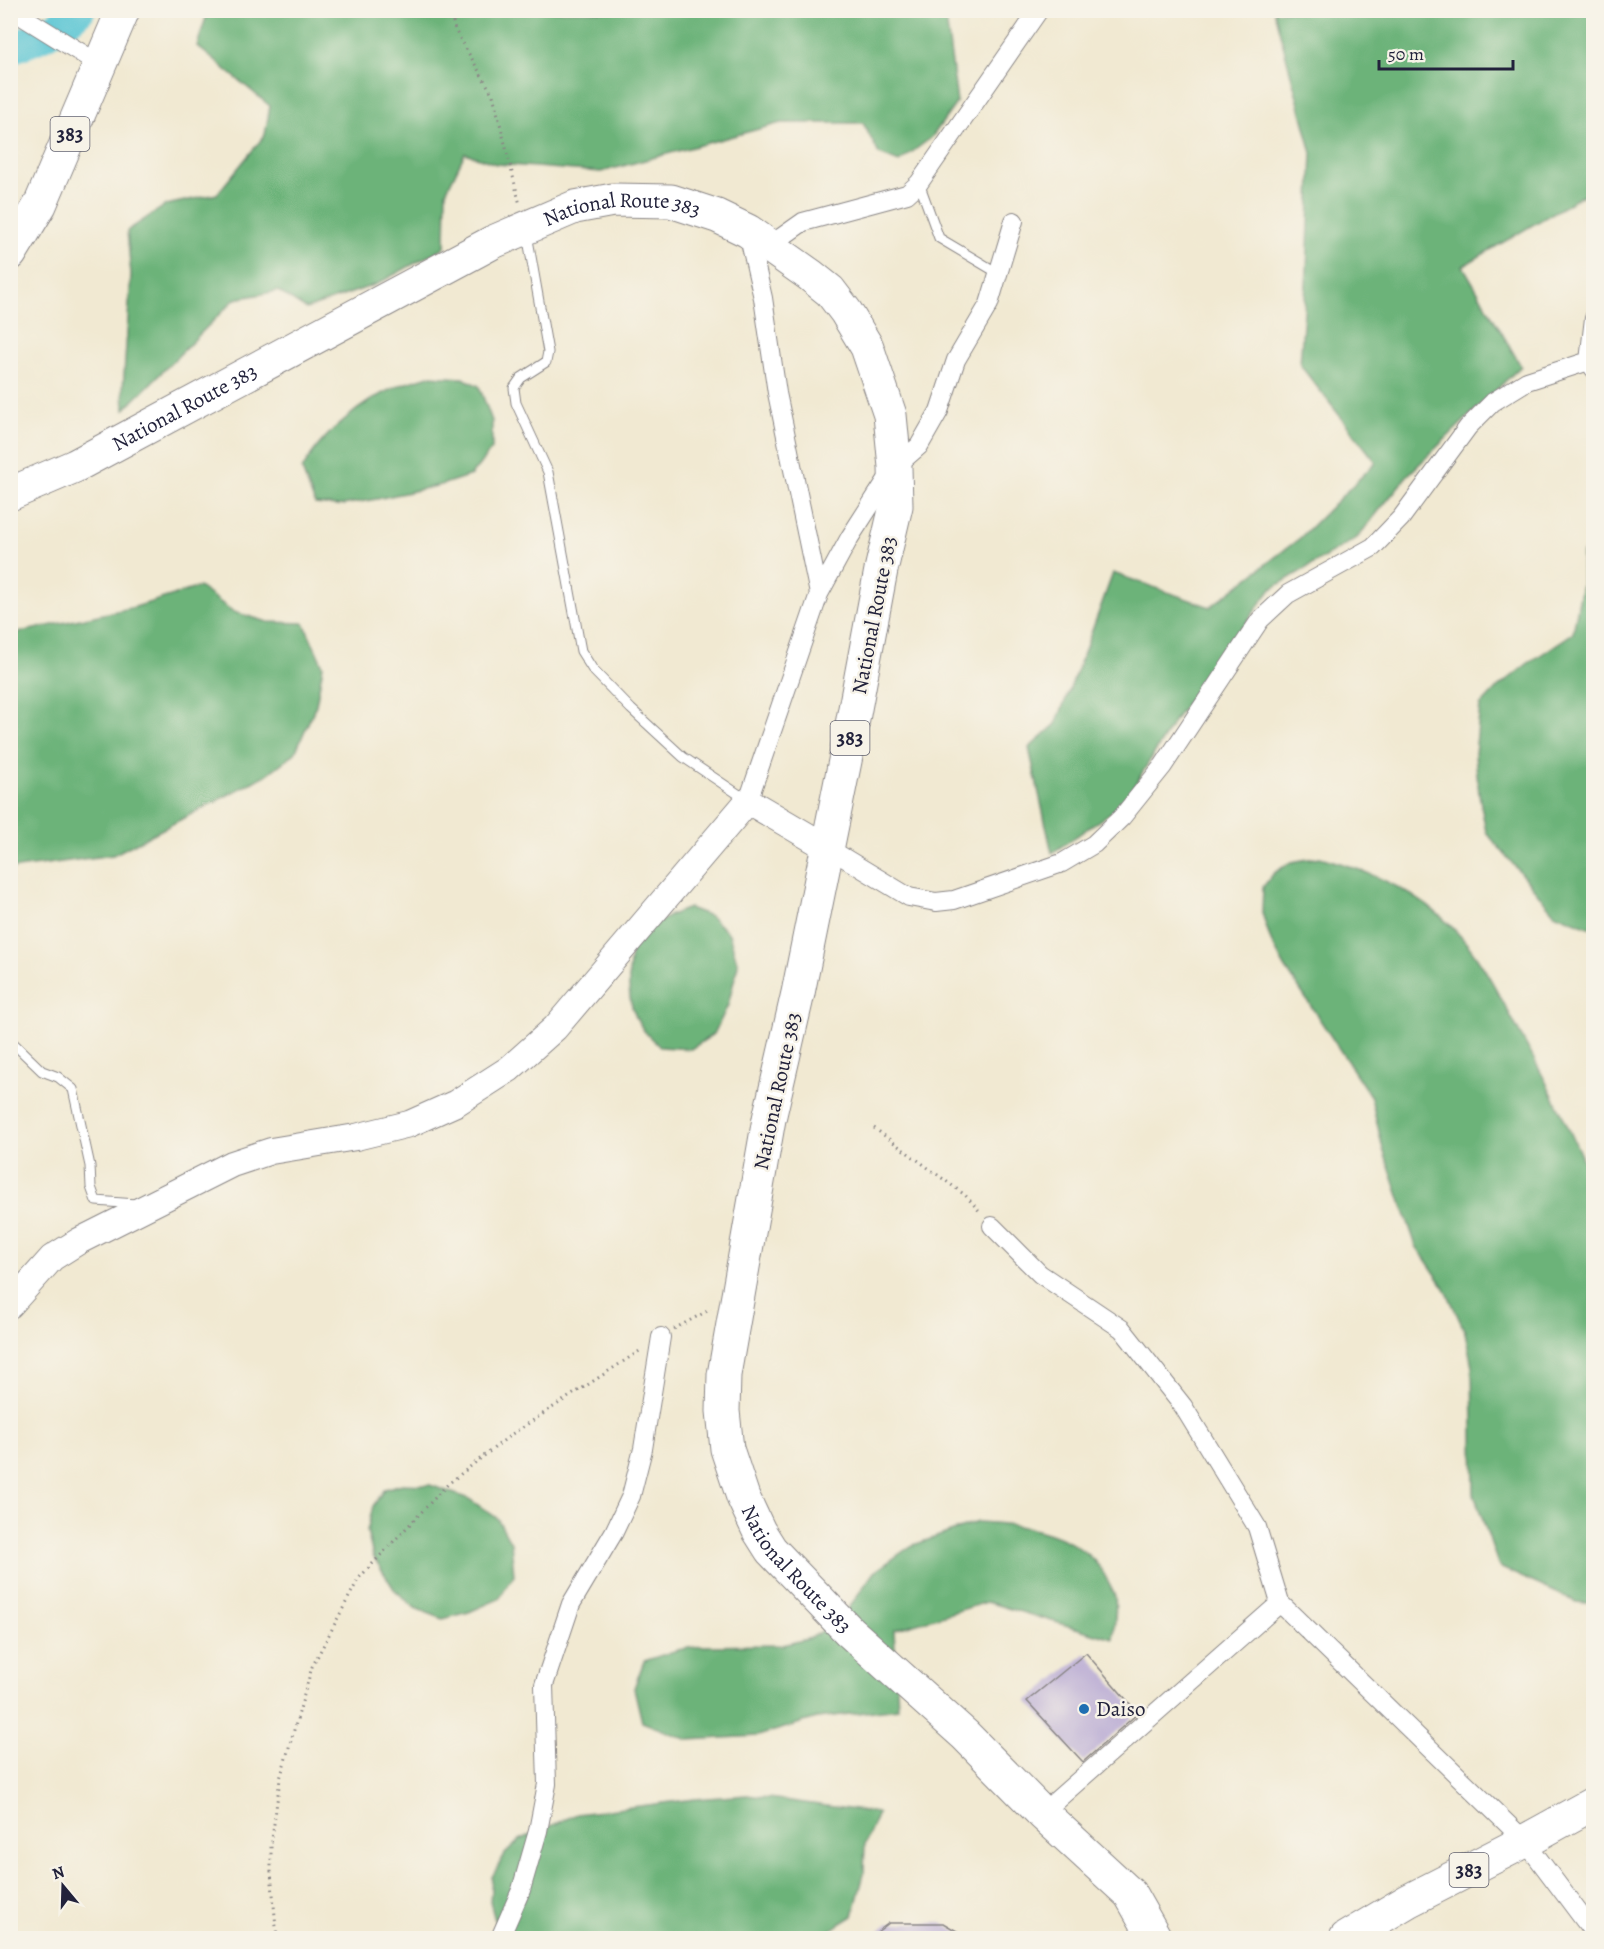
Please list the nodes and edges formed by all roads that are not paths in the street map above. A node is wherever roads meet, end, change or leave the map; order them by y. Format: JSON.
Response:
{"nodes":[{"id":1,"x":12,"y":10,"type":"edge"},
{"id":2,"x":123,"y":10,"type":"edge"},
{"id":3,"x":1039,"y":10,"type":"edge"},
{"id":4,"x":99,"y":64,"type":"junction"},
{"id":5,"x":919,"y":183,"type":"junction"},
{"id":6,"x":1014,"y":221,"type":"dead end"},
{"id":7,"x":526,"y":229,"type":"junction"},
{"id":8,"x":758,"y":239,"type":"junction"},
{"id":9,"x":10,"y":254,"type":"edge"},
{"id":10,"x":998,"y":273,"type":"junction"},
{"id":11,"x":1593,"y":318,"type":"edge"},
{"id":12,"x":1591,"y":365,"type":"edge"},
{"id":13,"x":895,"y":467,"type":"junction"},
{"id":14,"x":10,"y":494,"type":"edge"},
{"id":15,"x":819,"y":594,"type":"junction"},
{"id":16,"x":748,"y":801,"type":"junction"},
{"id":17,"x":828,"y":848,"type":"junction"},
{"id":18,"x":11,"y":1041,"type":"edge"},
{"id":19,"x":152,"y":1204,"type":"junction"},
{"id":20,"x":992,"y":1226,"type":"road end"},
{"id":21,"x":10,"y":1305,"type":"edge"},
{"id":22,"x":661,"y":1336,"type":"road end"},
{"id":23,"x":1280,"y":1603,"type":"junction"},
{"id":24,"x":1593,"y":1803,"type":"edge"},
{"id":25,"x":1042,"y":1813,"type":"junction"},
{"id":26,"x":1525,"y":1841,"type":"junction"},
{"id":27,"x":1593,"y":1933,"type":"edge"},
{"id":28,"x":500,"y":1938,"type":"edge"},
{"id":29,"x":1155,"y":1938,"type":"edge"},
{"id":30,"x":1347,"y":1938,"type":"edge"}],
"edges":[{"from":1,"to":4,"type":"street"},
{"from":2,"to":4,"type":"highway","number":"383"},
{"from":3,"to":5,"type":"street"},
{"from":4,"to":9,"type":"highway","number":"383"},
{"from":5,"to":8,"type":"street"},
{"from":5,"to":10,"type":"lane"},
{"from":6,"to":10,"type":"street"},
{"from":7,"to":8,"type":"highway","name":"National Route 383","number":"383"},
{"from":7,"to":14,"type":"highway","name":"National Route 383","number":"383"},
{"from":7,"to":16,"type":"lane"},
{"from":8,"to":13,"type":"highway","name":"National Route 383","number":"383"},
{"from":8,"to":15,"type":"street"},
{"from":10,"to":13,"type":"street"},
{"from":11,"to":12,"type":"street"},
{"from":12,"to":17,"type":"street"},
{"from":13,"to":15,"type":"street"},
{"from":13,"to":17,"type":"highway","name":"National Route 383","number":"383"},
{"from":15,"to":16,"type":"street"},
{"from":16,"to":17,"type":"street"},
{"from":16,"to":19,"type":"street"},
{"from":17,"to":25,"type":"highway","name":"National Route 383","number":"383"},
{"from":18,"to":19,"type":"lane"},
{"from":19,"to":21,"type":"street"},
{"from":20,"to":23,"type":"street"},
{"from":22,"to":28,"type":"street"},
{"from":23,"to":25,"type":"street"},
{"from":23,"to":26,"type":"street"},
{"from":24,"to":26,"type":"highway","number":"383"},
{"from":25,"to":29,"type":"highway","name":"National Route 383","number":"383"},
{"from":26,"to":27,"type":"street"},
{"from":26,"to":30,"type":"highway","number":"383"}]}
